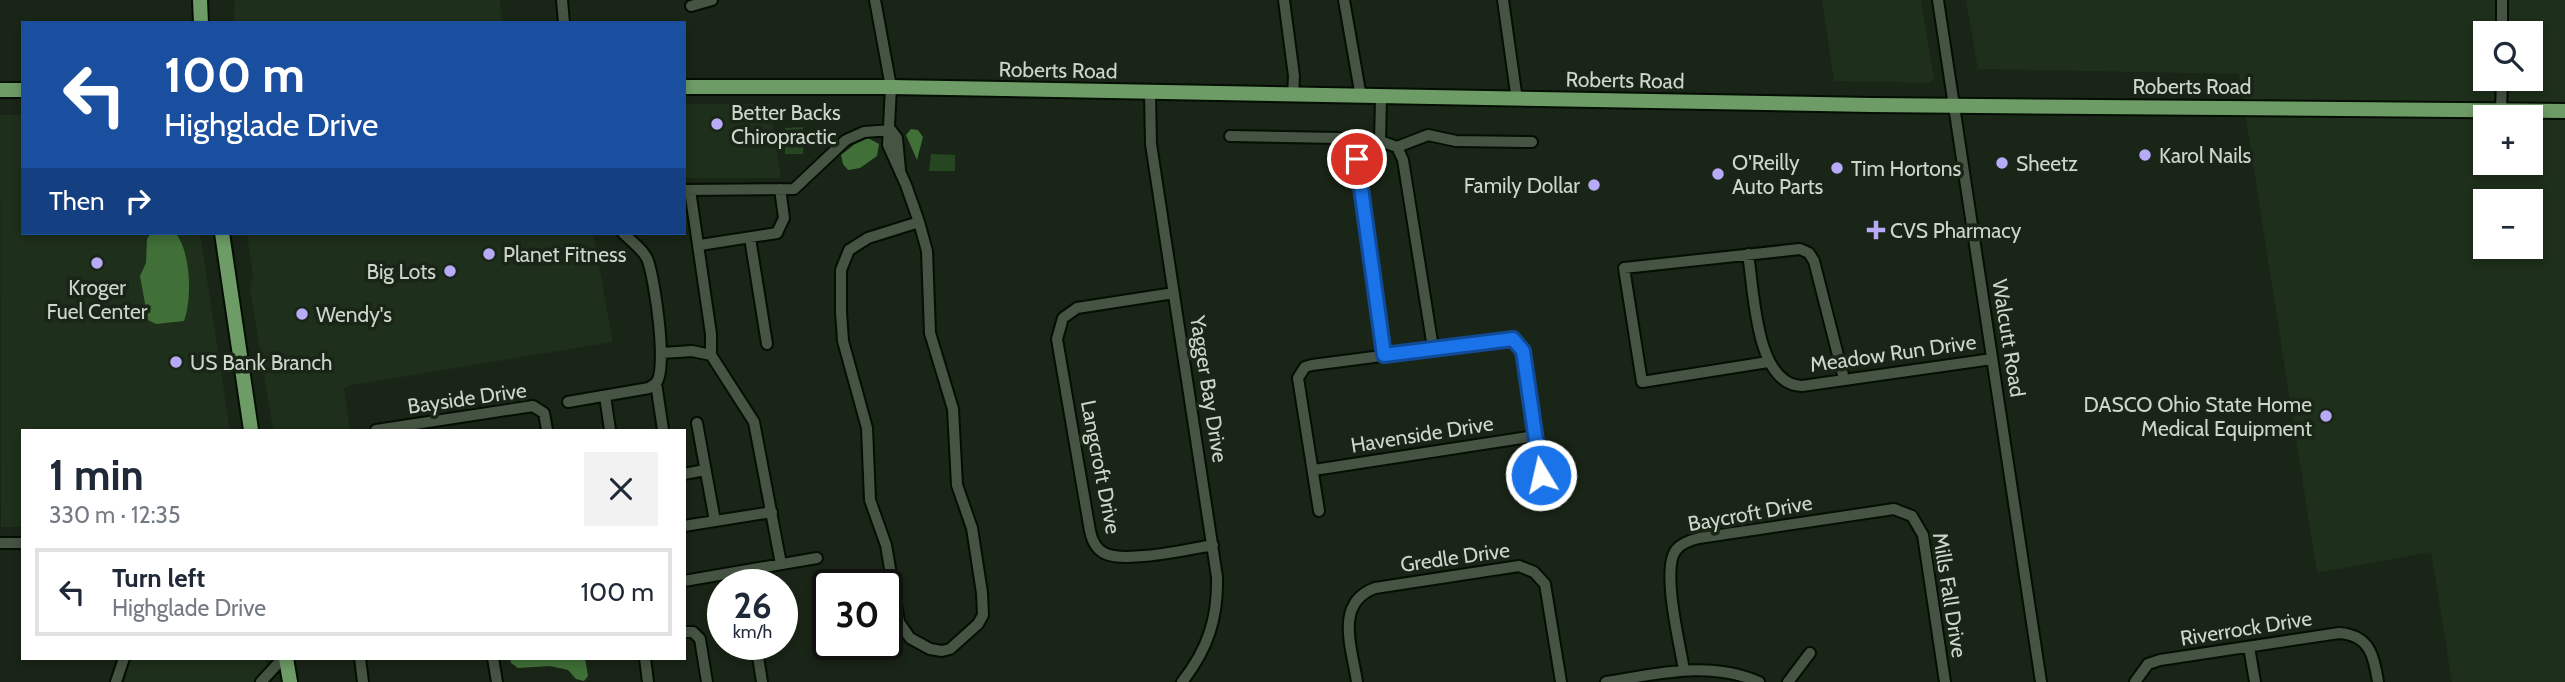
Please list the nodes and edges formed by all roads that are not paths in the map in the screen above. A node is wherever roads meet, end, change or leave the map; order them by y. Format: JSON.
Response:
{"nodes":[{"id":1,"x":200,"y":0,"type":"edge"},
{"id":2,"x":562,"y":0,"type":"edge"},
{"id":3,"x":712,"y":0,"type":"edge"},
{"id":4,"x":875,"y":0,"type":"edge"},
{"id":5,"x":1284,"y":0,"type":"edge"},
{"id":6,"x":1344,"y":0,"type":"edge"},
{"id":7,"x":1503,"y":0,"type":"edge"},
{"id":8,"x":1938,"y":0,"type":"edge"},
{"id":9,"x":2502,"y":0,"type":"edge"},
{"id":10,"x":691,"y":6,"type":"dead end"},
{"id":11,"x":201,"y":21,"type":"edge"},
{"id":12,"x":564,"y":21,"type":"edge"},
{"id":13,"x":2502,"y":21,"type":"edge"},
{"id":14,"x":686,"y":87,"type":"edge"},
{"id":15,"x":891,"y":87,"type":"junction"},
{"id":16,"x":0,"y":90,"type":"edge"},
{"id":17,"x":21,"y":90,"type":"edge"},
{"id":18,"x":1150,"y":94,"type":"junction"},
{"id":19,"x":1293,"y":96,"type":"junction"},
{"id":20,"x":1361,"y":97,"type":"junction"},
{"id":21,"x":1381,"y":98,"type":"junction"},
{"id":22,"x":1517,"y":100,"type":"junction"},
{"id":23,"x":1954,"y":106,"type":"junction"},
{"id":24,"x":2473,"y":110,"type":"edge"},
{"id":25,"x":2543,"y":111,"type":"edge"},
{"id":26,"x":2565,"y":111,"type":"edge"},
{"id":27,"x":891,"y":130,"type":"junction"},
{"id":28,"x":1230,"y":136,"type":"dead end"},
{"id":29,"x":1380,"y":141,"type":"junction"},
{"id":30,"x":1532,"y":142,"type":"dead end"},
{"id":31,"x":1397,"y":147,"type":"junction"},
{"id":32,"x":1363,"y":149,"type":"junction"},
{"id":33,"x":780,"y":189,"type":"junction"},
{"id":34,"x":687,"y":190,"type":"edge"},
{"id":35,"x":919,"y":222,"type":"junction"},
{"id":36,"x":222,"y":235,"type":"edge"},
{"id":37,"x":625,"y":235,"type":"edge"},
{"id":38,"x":750,"y":238,"type":"junction"},
{"id":39,"x":699,"y":245,"type":"junction"},
{"id":40,"x":1748,"y":254,"type":"junction"},
{"id":41,"x":1174,"y":293,"type":"junction"},
{"id":42,"x":766,"y":344,"type":"dead end"},
{"id":43,"x":1433,"y":348,"type":"junction"},
{"id":44,"x":663,"y":353,"type":"junction"},
{"id":45,"x":711,"y":355,"type":"junction"},
{"id":46,"x":1384,"y":355,"type":"junction"},
{"id":47,"x":1992,"y":359,"type":"junction"},
{"id":48,"x":1768,"y":362,"type":"junction"},
{"id":49,"x":1844,"y":379,"type":"junction"},
{"id":50,"x":656,"y":383,"type":"junction"},
{"id":51,"x":605,"y":396,"type":"junction"},
{"id":52,"x":568,"y":402,"type":"dead end"},
{"id":53,"x":697,"y":423,"type":"dead end"},
{"id":54,"x":406,"y":428,"type":"edge"},
{"id":55,"x":251,"y":429,"type":"edge"},
{"id":56,"x":547,"y":429,"type":"edge"},
{"id":57,"x":610,"y":429,"type":"edge"},
{"id":58,"x":663,"y":429,"type":"edge"},
{"id":59,"x":1535,"y":436,"type":"junction"},
{"id":60,"x":705,"y":470,"type":"junction"},
{"id":61,"x":1314,"y":470,"type":"junction"},
{"id":62,"x":686,"y":474,"type":"edge"},
{"id":63,"x":1541,"y":475,"type":"dead end"},
{"id":64,"x":1319,"y":511,"type":"dead end"},
{"id":65,"x":772,"y":512,"type":"junction"},
{"id":66,"x":1912,"y":516,"type":"joint"},
{"id":67,"x":715,"y":522,"type":"junction"},
{"id":68,"x":686,"y":526,"type":"edge"},
{"id":69,"x":0,"y":542,"type":"edge"},
{"id":70,"x":21,"y":542,"type":"edge"},
{"id":71,"x":1213,"y":545,"type":"junction"},
{"id":72,"x":817,"y":558,"type":"dead end"},
{"id":73,"x":781,"y":564,"type":"junction"},
{"id":74,"x":754,"y":569,"type":"edge"},
{"id":75,"x":707,"y":577,"type":"edge"},
{"id":76,"x":686,"y":581,"type":"edge"},
{"id":77,"x":686,"y":632,"type":"edge"},
{"id":78,"x":2249,"y":646,"type":"junction"},
{"id":79,"x":1810,"y":653,"type":"dead end"},
{"id":80,"x":283,"y":660,"type":"edge"},
{"id":81,"x":285,"y":660,"type":"edge"},
{"id":82,"x":360,"y":660,"type":"edge"},
{"id":83,"x":493,"y":660,"type":"edge"},
{"id":84,"x":645,"y":660,"type":"edge"},
{"id":85,"x":759,"y":660,"type":"edge"},
{"id":86,"x":118,"y":663,"type":"edge"},
{"id":87,"x":1684,"y":670,"type":"junction"},
{"id":88,"x":2137,"y":677,"type":"edge"},
{"id":89,"x":116,"y":682,"type":"edge"},
{"id":90,"x":261,"y":682,"type":"edge"},
{"id":91,"x":290,"y":682,"type":"edge"},
{"id":92,"x":363,"y":682,"type":"edge"},
{"id":93,"x":497,"y":682,"type":"edge"},
{"id":94,"x":649,"y":682,"type":"edge"},
{"id":95,"x":707,"y":682,"type":"edge"},
{"id":96,"x":762,"y":682,"type":"edge"},
{"id":97,"x":1182,"y":682,"type":"edge"},
{"id":98,"x":1357,"y":682,"type":"edge"},
{"id":99,"x":1561,"y":682,"type":"edge"},
{"id":100,"x":1605,"y":682,"type":"edge"},
{"id":101,"x":1759,"y":682,"type":"edge"},
{"id":102,"x":1788,"y":682,"type":"edge"},
{"id":103,"x":1945,"y":682,"type":"edge"},
{"id":104,"x":2040,"y":682,"type":"edge"},
{"id":105,"x":2255,"y":682,"type":"edge"},
{"id":106,"x":2378,"y":682,"type":"edge"}],
"edges":[{"from":1,"to":11,"type":"main road"},
{"from":2,"to":12,"type":"street"},
{"from":3,"to":10,"type":"street"},
{"from":4,"to":15,"type":"street"},
{"from":5,"to":19,"type":"street"},
{"from":6,"to":20,"type":"street"},
{"from":7,"to":22,"type":"street"},
{"from":8,"to":23,"type":"street","name":"Walcutt Road"},
{"from":9,"to":13,"type":"street"},
{"from":14,"to":15,"type":"main road","name":"Roberts Road"},
{"from":15,"to":18,"type":"main road","name":"Roberts Road"},
{"from":15,"to":27,"type":"street"},
{"from":16,"to":17,"type":"main road"},
{"from":18,"to":19,"type":"main road","name":"Roberts Road"},
{"from":18,"to":41,"type":"street","name":"Yagger Bay Drive"},
{"from":19,"to":20,"type":"main road","name":"Roberts Road"},
{"from":20,"to":21,"type":"main road","name":"Roberts Road"},
{"from":21,"to":22,"type":"main road","name":"Roberts Road"},
{"from":21,"to":29,"type":"street"},
{"from":22,"to":23,"type":"main road","name":"Roberts Road"},
{"from":23,"to":24,"type":"main road","name":"Roberts Road"},
{"from":23,"to":47,"type":"street","name":"Walcutt Road"},
{"from":25,"to":26,"type":"main road","name":"Roberts Road"},
{"from":27,"to":33,"type":"street"},
{"from":27,"to":35,"type":"street"},
{"from":28,"to":32,"type":"street"},
{"from":29,"to":31,"type":"street"},
{"from":29,"to":32,"type":"street"},
{"from":30,"to":31,"type":"street"},
{"from":31,"to":43,"type":"street"},
{"from":32,"to":46,"type":"street"},
{"from":33,"to":34,"type":"street"},
{"from":33,"to":38,"type":"street"},
{"from":34,"to":39,"type":"street"},
{"from":35,"to":35,"type":"street"},
{"from":36,"to":55,"type":"main road"},
{"from":37,"to":44,"type":"street"},
{"from":38,"to":39,"type":"street"},
{"from":38,"to":42,"type":"street"},
{"from":39,"to":45,"type":"street"},
{"from":40,"to":48,"type":"street"},
{"from":40,"to":48,"type":"street"},
{"from":40,"to":49,"type":"street"},
{"from":41,"to":71,"type":"street","name":"Yagger Bay Drive"},
{"from":41,"to":71,"type":"street","name":"Langcroft Drive"},
{"from":43,"to":46,"type":"street"},
{"from":43,"to":59,"type":"street"},
{"from":44,"to":45,"type":"street"},
{"from":44,"to":50,"type":"street"},
{"from":45,"to":65,"type":"street"},
{"from":46,"to":61,"type":"street"},
{"from":47,"to":49,"type":"street","name":"Meadow Run Drive"},
{"from":47,"to":104,"type":"street","name":"Walcutt Road"},
{"from":48,"to":49,"type":"street","name":"Meadow Run Drive"},
{"from":50,"to":51,"type":"street"},
{"from":50,"to":58,"type":"street"},
{"from":51,"to":52,"type":"street"},
{"from":51,"to":57,"type":"street"},
{"from":53,"to":60,"type":"street"},
{"from":54,"to":56,"type":"street","name":"Bayside Drive"},
{"from":59,"to":61,"type":"street","name":"Havenside Drive"},
{"from":59,"to":63,"type":"street"},
{"from":60,"to":62,"type":"street"},
{"from":60,"to":67,"type":"street"},
{"from":61,"to":64,"type":"street"},
{"from":65,"to":67,"type":"street"},
{"from":65,"to":73,"type":"street"},
{"from":66,"to":87,"type":"street","name":"Baycroft Drive"},
{"from":66,"to":103,"type":"street","name":"Mills Fall Drive"},
{"from":67,"to":68,"type":"street"},
{"from":69,"to":70,"type":"street"},
{"from":71,"to":97,"type":"street","name":"Yagger Bay Drive"},
{"from":72,"to":73,"type":"street"},
{"from":73,"to":74,"type":"street"},
{"from":75,"to":76,"type":"street"},
{"from":77,"to":95,"type":"street"},
{"from":78,"to":88,"type":"street","name":"Riverrock Drive"},
{"from":78,"to":105,"type":"street"},
{"from":78,"to":106,"type":"street","name":"Riverrock Drive"},
{"from":79,"to":102,"type":"street"},
{"from":80,"to":90,"type":"street"},
{"from":81,"to":91,"type":"main road"},
{"from":82,"to":92,"type":"street"},
{"from":83,"to":93,"type":"street"},
{"from":84,"to":94,"type":"street"},
{"from":85,"to":96,"type":"street"},
{"from":86,"to":89,"type":"street"},
{"from":87,"to":100,"type":"street"},
{"from":87,"to":101,"type":"street"},
{"from":98,"to":99,"type":"street","name":"Gredle Drive"}]}
